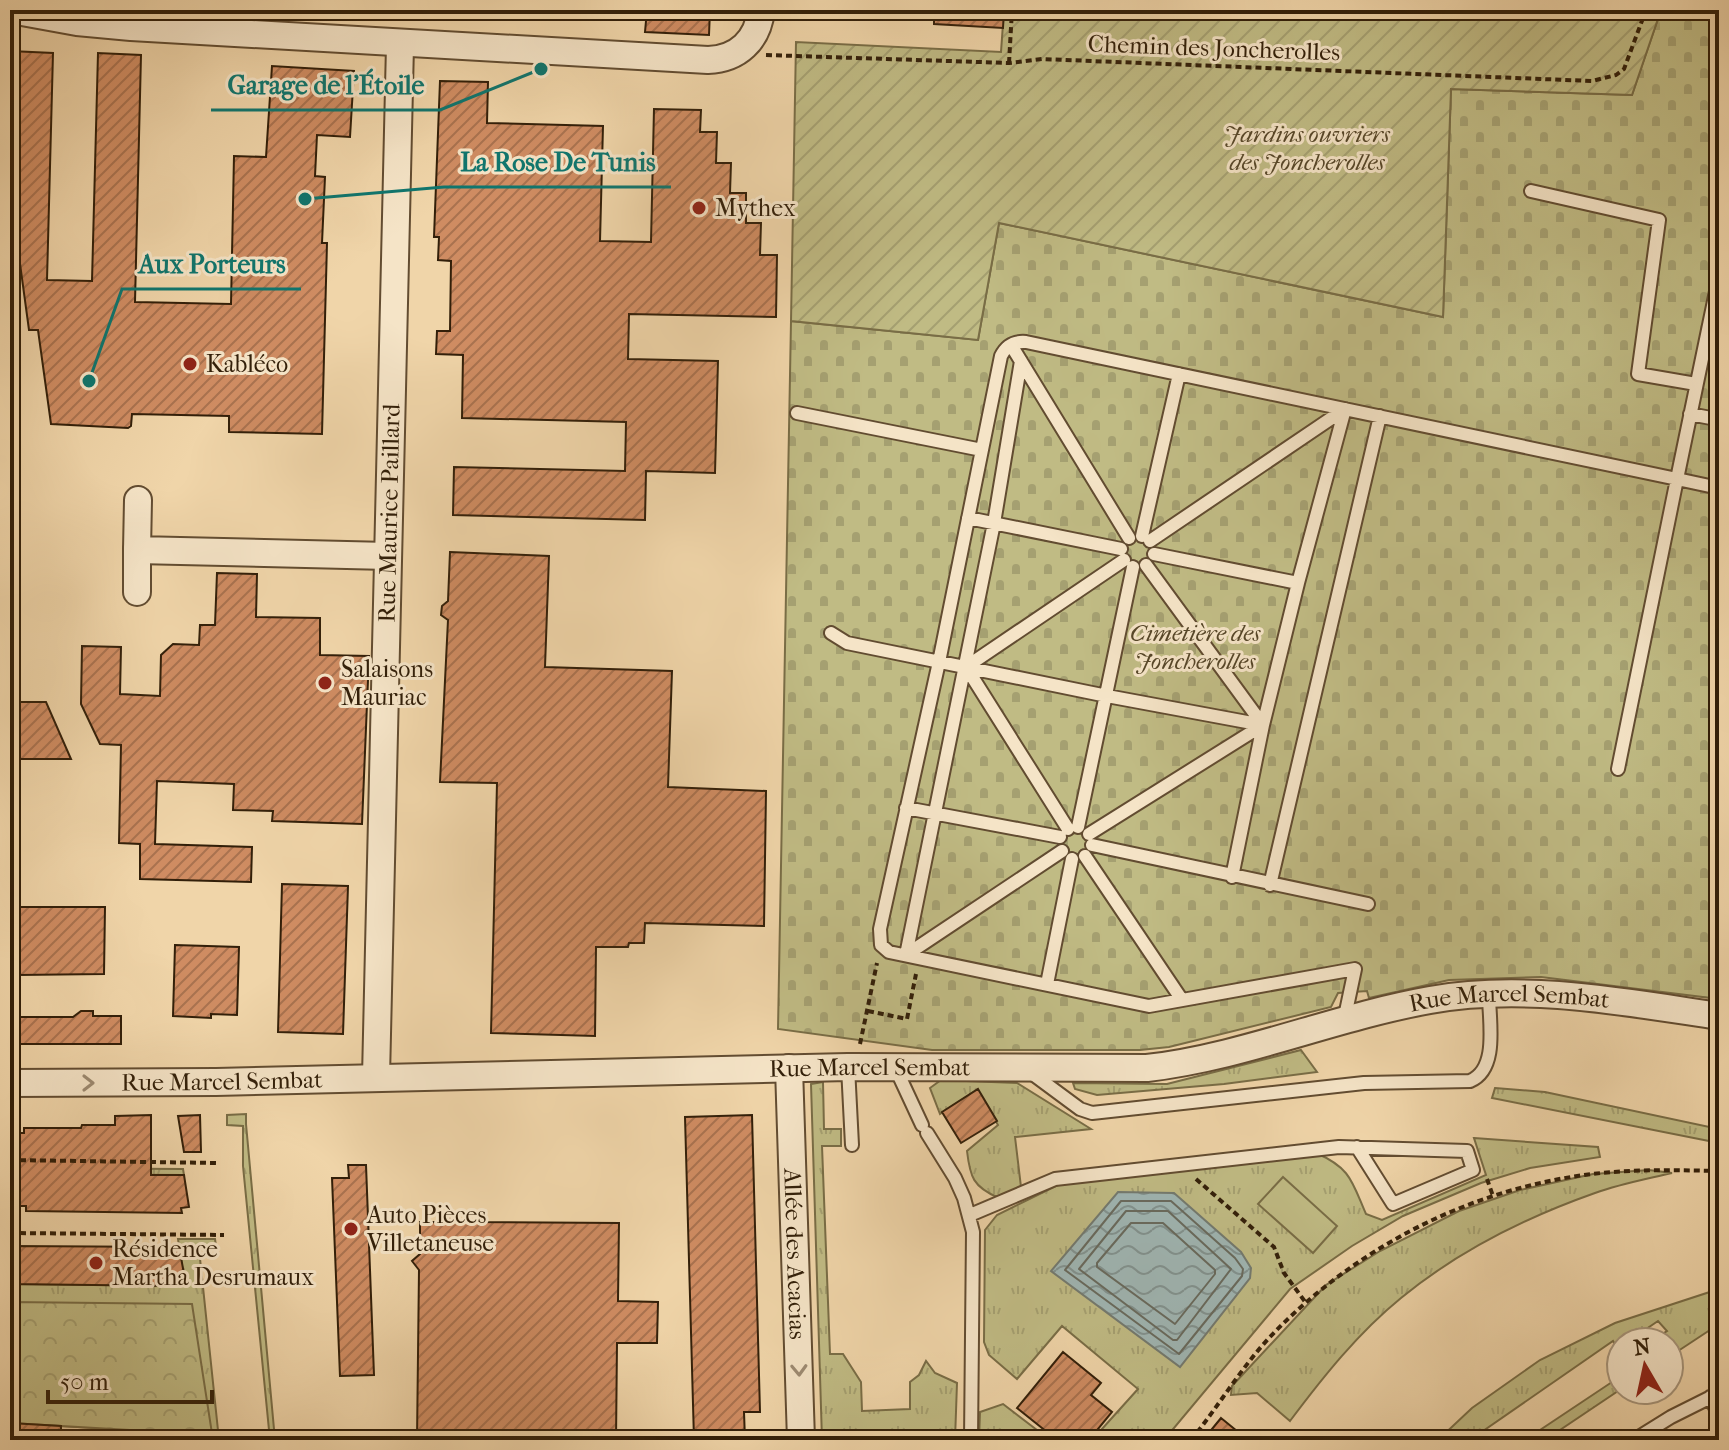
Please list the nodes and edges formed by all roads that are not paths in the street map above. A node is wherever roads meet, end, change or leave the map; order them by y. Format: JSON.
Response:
{"nodes":[{"id":1,"x":11,"y":10,"type":"edge"},
{"id":2,"x":761,"y":10,"type":"edge"},
{"id":3,"x":400,"y":45,"type":"junction"},
{"id":4,"x":1531,"y":191,"type":"dead end"},
{"id":5,"x":1719,"y":277,"type":"edge"},
{"id":6,"x":1011,"y":345,"type":"junction"},
{"id":7,"x":1021,"y":361,"type":"junction"},
{"id":8,"x":1179,"y":374,"type":"junction"},
{"id":9,"x":1696,"y":384,"type":"junction"},
{"id":10,"x":1345,"y":409,"type":"junction"},
{"id":11,"x":797,"y":413,"type":"dead end"},
{"id":12,"x":1690,"y":414,"type":"junction"},
{"id":13,"x":1380,"y":416,"type":"junction"},
{"id":14,"x":1718,"y":417,"type":"edge"},
{"id":15,"x":982,"y":450,"type":"junction"},
{"id":16,"x":1677,"y":479,"type":"junction"},
{"id":17,"x":1719,"y":488,"type":"edge"},
{"id":18,"x":138,"y":500,"type":"dead end"},
{"id":19,"x":968,"y":518,"type":"junction"},
{"id":20,"x":994,"y":523,"type":"junction"},
{"id":21,"x":137,"y":550,"type":"junction"},
{"id":22,"x":1137,"y":551,"type":"junction"},
{"id":23,"x":388,"y":556,"type":"junction"},
{"id":24,"x":1298,"y":583,"type":"junction"},
{"id":25,"x":137,"y":592,"type":"dead end"},
{"id":26,"x":831,"y":633,"type":"dead end"},
{"id":27,"x":939,"y":662,"type":"junction"},
{"id":28,"x":966,"y":667,"type":"junction"},
{"id":29,"x":1107,"y":696,"type":"junction"},
{"id":30,"x":1263,"y":725,"type":"junction"},
{"id":31,"x":1618,"y":769,"type":"dead end"},
{"id":32,"x":906,"y":808,"type":"junction"},
{"id":33,"x":936,"y":815,"type":"junction"},
{"id":34,"x":1076,"y":842,"type":"junction"},
{"id":35,"x":1232,"y":877,"type":"junction"},
{"id":36,"x":1270,"y":885,"type":"junction"},
{"id":37,"x":1368,"y":904,"type":"dead end"},
{"id":38,"x":906,"y":955,"type":"junction"},
{"id":39,"x":1047,"y":984,"type":"junction"},
{"id":40,"x":1489,"y":995,"type":"junction"},
{"id":41,"x":1182,"y":1000,"type":"junction"},
{"id":42,"x":1719,"y":1016,"type":"edge"},
{"id":43,"x":1344,"y":1021,"type":"junction"},
{"id":44,"x":852,"y":1067,"type":"junction"},
{"id":45,"x":895,"y":1067,"type":"junction"},
{"id":46,"x":1024,"y":1067,"type":"junction"},
{"id":47,"x":789,"y":1068,"type":"junction"},
{"id":48,"x":376,"y":1077,"type":"junction"},
{"id":49,"x":10,"y":1083,"type":"edge"},
{"id":50,"x":852,"y":1145,"type":"dead end"},
{"id":51,"x":1357,"y":1147,"type":"junction"},
{"id":52,"x":970,"y":1215,"type":"junction"},
{"id":53,"x":1715,"y":1395,"type":"edge"},
{"id":54,"x":1719,"y":1415,"type":"edge"},
{"id":55,"x":801,"y":1440,"type":"edge"},
{"id":56,"x":971,"y":1440,"type":"edge"},
{"id":57,"x":1634,"y":1440,"type":"edge"}],
"edges":[{"from":1,"to":3,"type":"street"},
{"from":2,"to":3,"type":"street"},
{"from":3,"to":23,"type":"street","name":"Rue Maurice Paillard"},
{"from":4,"to":9,"type":"lane"},
{"from":5,"to":9,"type":"lane"},
{"from":6,"to":7,"type":"lane"},
{"from":6,"to":8,"type":"lane"},
{"from":6,"to":15,"type":"lane"},
{"from":7,"to":20,"type":"lane"},
{"from":7,"to":22,"type":"lane"},
{"from":8,"to":10,"type":"lane"},
{"from":8,"to":22,"type":"lane"},
{"from":9,"to":12,"type":"lane"},
{"from":10,"to":13,"type":"lane"},
{"from":10,"to":22,"type":"lane"},
{"from":10,"to":24,"type":"lane"},
{"from":11,"to":15,"type":"lane"},
{"from":12,"to":14,"type":"lane"},
{"from":12,"to":16,"type":"lane"},
{"from":13,"to":16,"type":"lane"},
{"from":13,"to":36,"type":"lane"},
{"from":15,"to":19,"type":"lane"},
{"from":16,"to":17,"type":"lane"},
{"from":16,"to":31,"type":"lane"},
{"from":18,"to":21,"type":"street"},
{"from":19,"to":20,"type":"lane"},
{"from":19,"to":27,"type":"lane"},
{"from":20,"to":22,"type":"lane"},
{"from":20,"to":28,"type":"lane"},
{"from":21,"to":23,"type":"street"},
{"from":21,"to":25,"type":"street"},
{"from":22,"to":24,"type":"lane"},
{"from":22,"to":28,"type":"lane"},
{"from":22,"to":29,"type":"lane"},
{"from":22,"to":30,"type":"lane"},
{"from":23,"to":48,"type":"street","name":"Rue Maurice Paillard"},
{"from":24,"to":30,"type":"lane"},
{"from":26,"to":27,"type":"lane"},
{"from":27,"to":28,"type":"lane"},
{"from":27,"to":32,"type":"lane"},
{"from":28,"to":29,"type":"lane"},
{"from":28,"to":33,"type":"lane"},
{"from":28,"to":34,"type":"lane"},
{"from":29,"to":30,"type":"lane"},
{"from":29,"to":34,"type":"lane"},
{"from":30,"to":34,"type":"lane"},
{"from":30,"to":35,"type":"lane"},
{"from":32,"to":33,"type":"lane"},
{"from":32,"to":38,"type":"lane"},
{"from":33,"to":34,"type":"lane"},
{"from":33,"to":38,"type":"lane"},
{"from":34,"to":35,"type":"lane"},
{"from":34,"to":38,"type":"lane"},
{"from":34,"to":39,"type":"lane"},
{"from":34,"to":41,"type":"lane"},
{"from":35,"to":36,"type":"lane"},
{"from":36,"to":37,"type":"lane"},
{"from":38,"to":39,"type":"lane"},
{"from":39,"to":41,"type":"lane"},
{"from":40,"to":42,"type":"street","name":"Rue Marcel Sembat"},
{"from":40,"to":43,"type":"street","name":"Rue Marcel Sembat"},
{"from":40,"to":46,"type":"lane"},
{"from":41,"to":43,"type":"lane"},
{"from":43,"to":46,"type":"street","name":"Rue Marcel Sembat"},
{"from":44,"to":45,"type":"street","name":"Rue Marcel Sembat"},
{"from":44,"to":47,"type":"street","name":"Rue Marcel Sembat"},
{"from":44,"to":50,"type":"lane"},
{"from":45,"to":46,"type":"street","name":"Rue Marcel Sembat"},
{"from":45,"to":52,"type":"lane"},
{"from":47,"to":48,"type":"street","name":"Rue Marcel Sembat"},
{"from":47,"to":55,"type":"street","name":"Allée des Acacias","one_way":true},
{"from":49,"to":48,"type":"street","name":"Rue Marcel Sembat","one_way":true},
{"from":51,"to":51,"type":"lane"},
{"from":51,"to":52,"type":"lane"},
{"from":52,"to":56,"type":"lane"},
{"from":53,"to":54,"type":"lane"},
{"from":53,"to":57,"type":"lane"}]}
